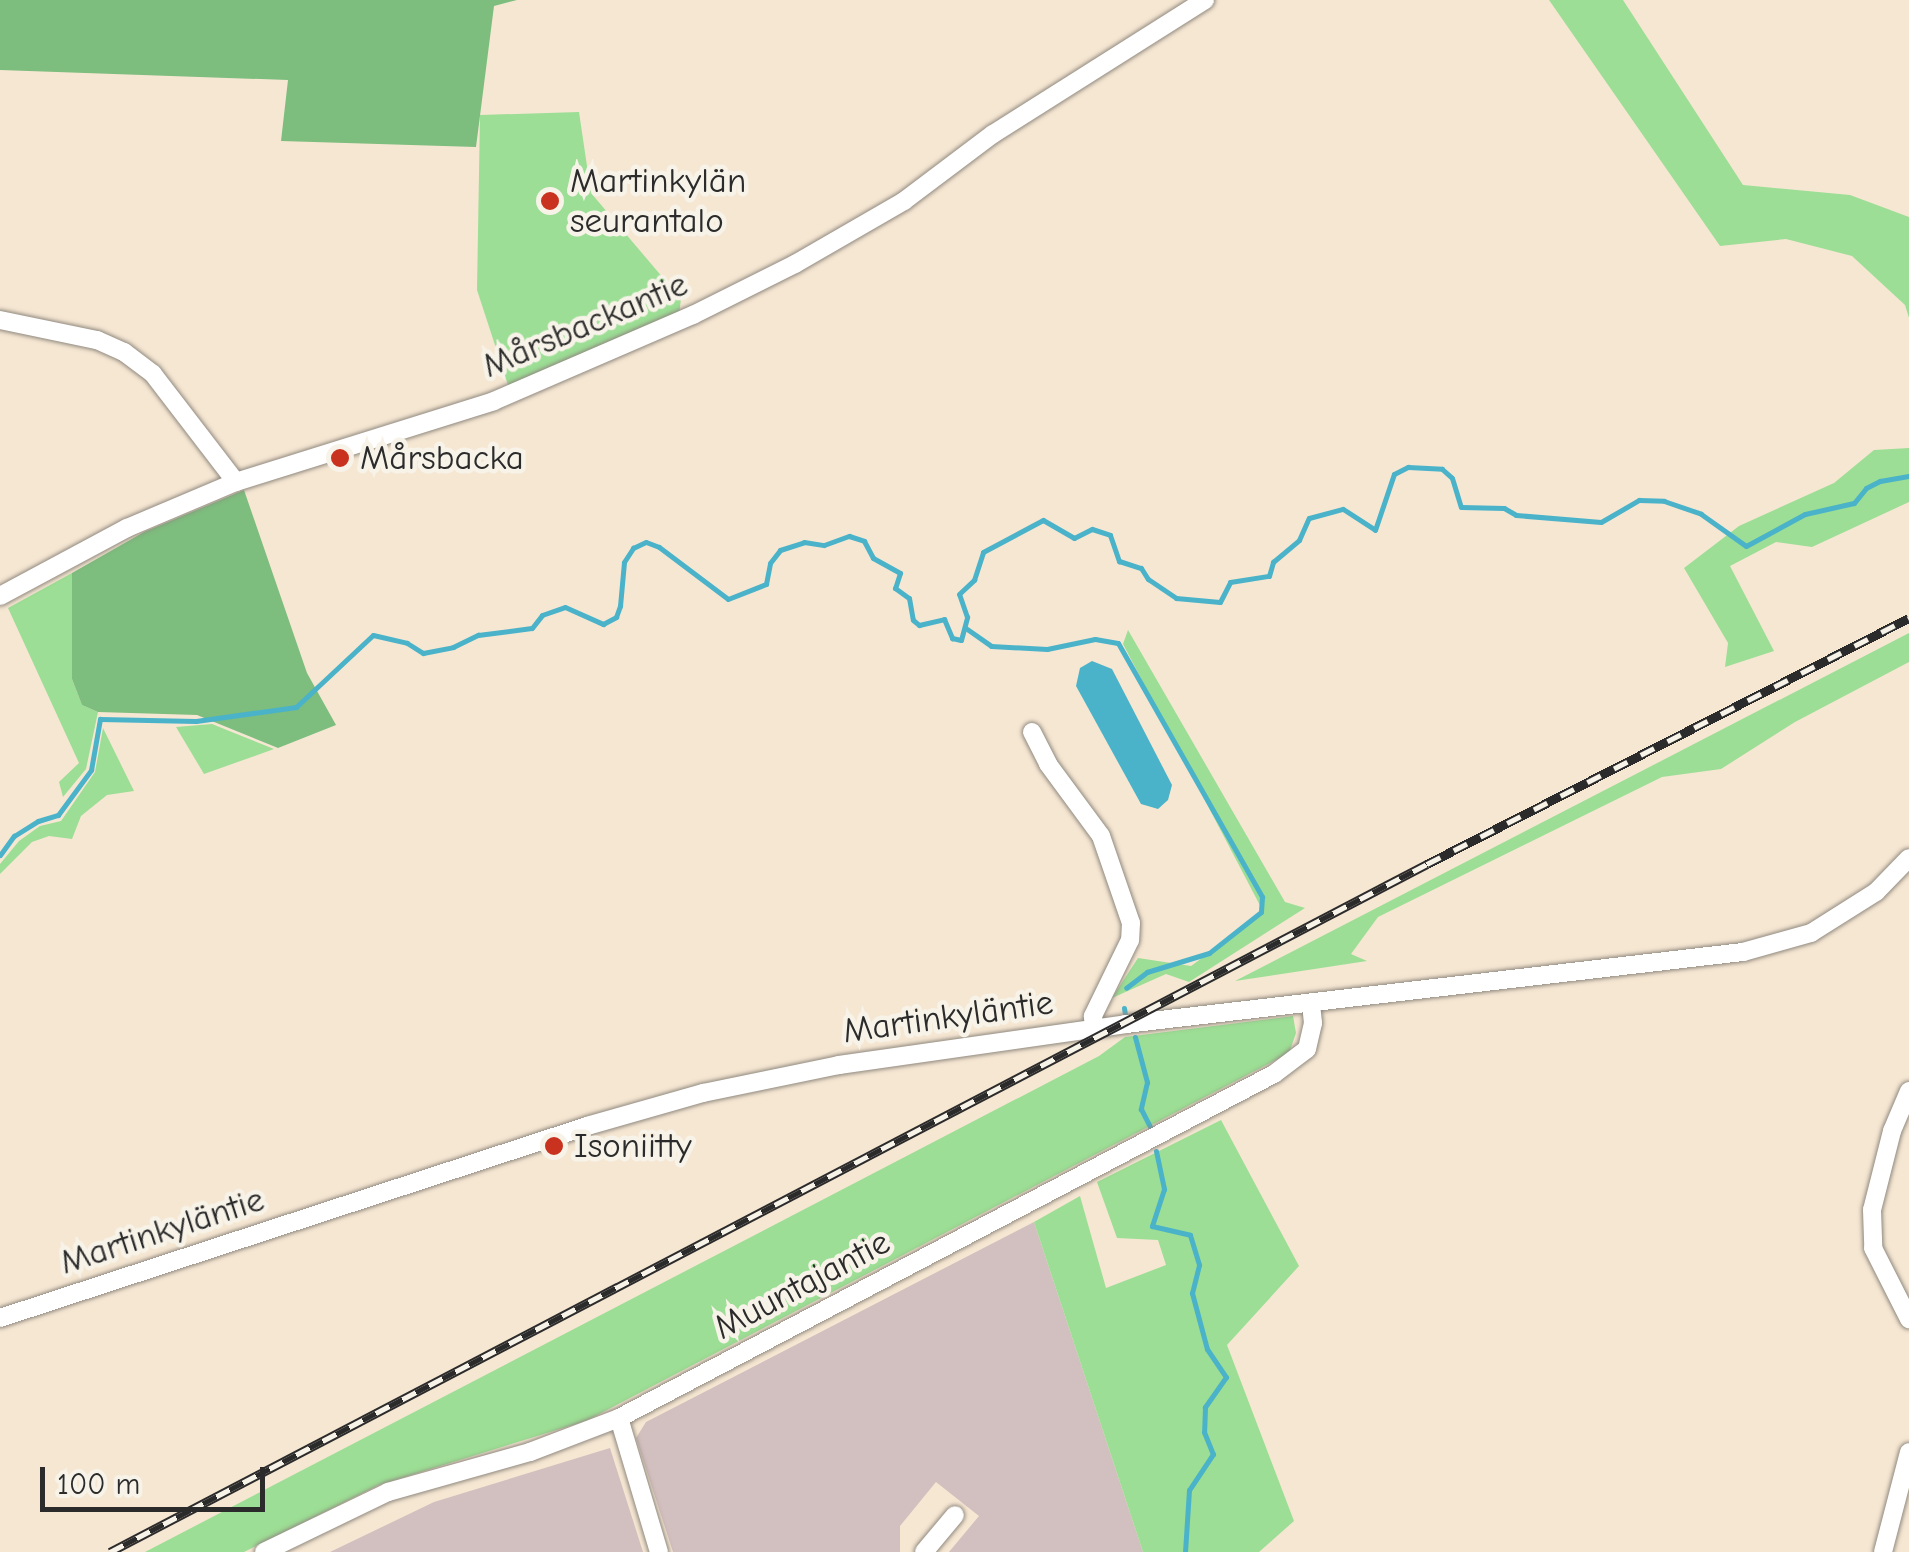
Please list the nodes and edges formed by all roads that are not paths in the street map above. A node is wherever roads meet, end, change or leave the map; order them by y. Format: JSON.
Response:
{"nodes":[{"id":1,"x":1205,"y":0,"type":"edge"},
{"id":2,"x":0,"y":320,"type":"edge"},
{"id":3,"x":236,"y":482,"type":"junction"},
{"id":4,"x":0,"y":596,"type":"edge"},
{"id":5,"x":1032,"y":732,"type":"dead end"},
{"id":6,"x":1909,"y":858,"type":"edge"},
{"id":7,"x":1310,"y":1002,"type":"junction"},
{"id":8,"x":1094,"y":1029,"type":"junction"},
{"id":9,"x":1909,"y":1091,"type":"edge"},
{"id":10,"x":0,"y":1318,"type":"edge"},
{"id":11,"x":1909,"y":1320,"type":"edge"},
{"id":12,"x":618,"y":1418,"type":"junction"},
{"id":13,"x":1909,"y":1452,"type":"edge"},
{"id":14,"x":955,"y":1515,"type":"dead end"},
{"id":15,"x":264,"y":1552,"type":"edge"},
{"id":16,"x":659,"y":1552,"type":"edge"},
{"id":17,"x":924,"y":1552,"type":"edge"},
{"id":18,"x":1883,"y":1552,"type":"edge"}],
"edges":[{"from":1,"to":3,"type":"street","name":"Mårsbackantie"},
{"from":2,"to":3,"type":"street"},
{"from":3,"to":4,"type":"street","name":"Mårsbackantie"},
{"from":5,"to":8,"type":"street"},
{"from":6,"to":7,"type":"street","name":"Martinkyläntie"},
{"from":7,"to":8,"type":"street","name":"Martinkyläntie"},
{"from":7,"to":12,"type":"street","name":"Muuntajantie"},
{"from":8,"to":10,"type":"street","name":"Martinkyläntie"},
{"from":9,"to":11,"type":"street"},
{"from":12,"to":15,"type":"street","name":"Muuntajantie"},
{"from":12,"to":16,"type":"street"},
{"from":13,"to":18,"type":"street"},
{"from":14,"to":17,"type":"street"}]}
